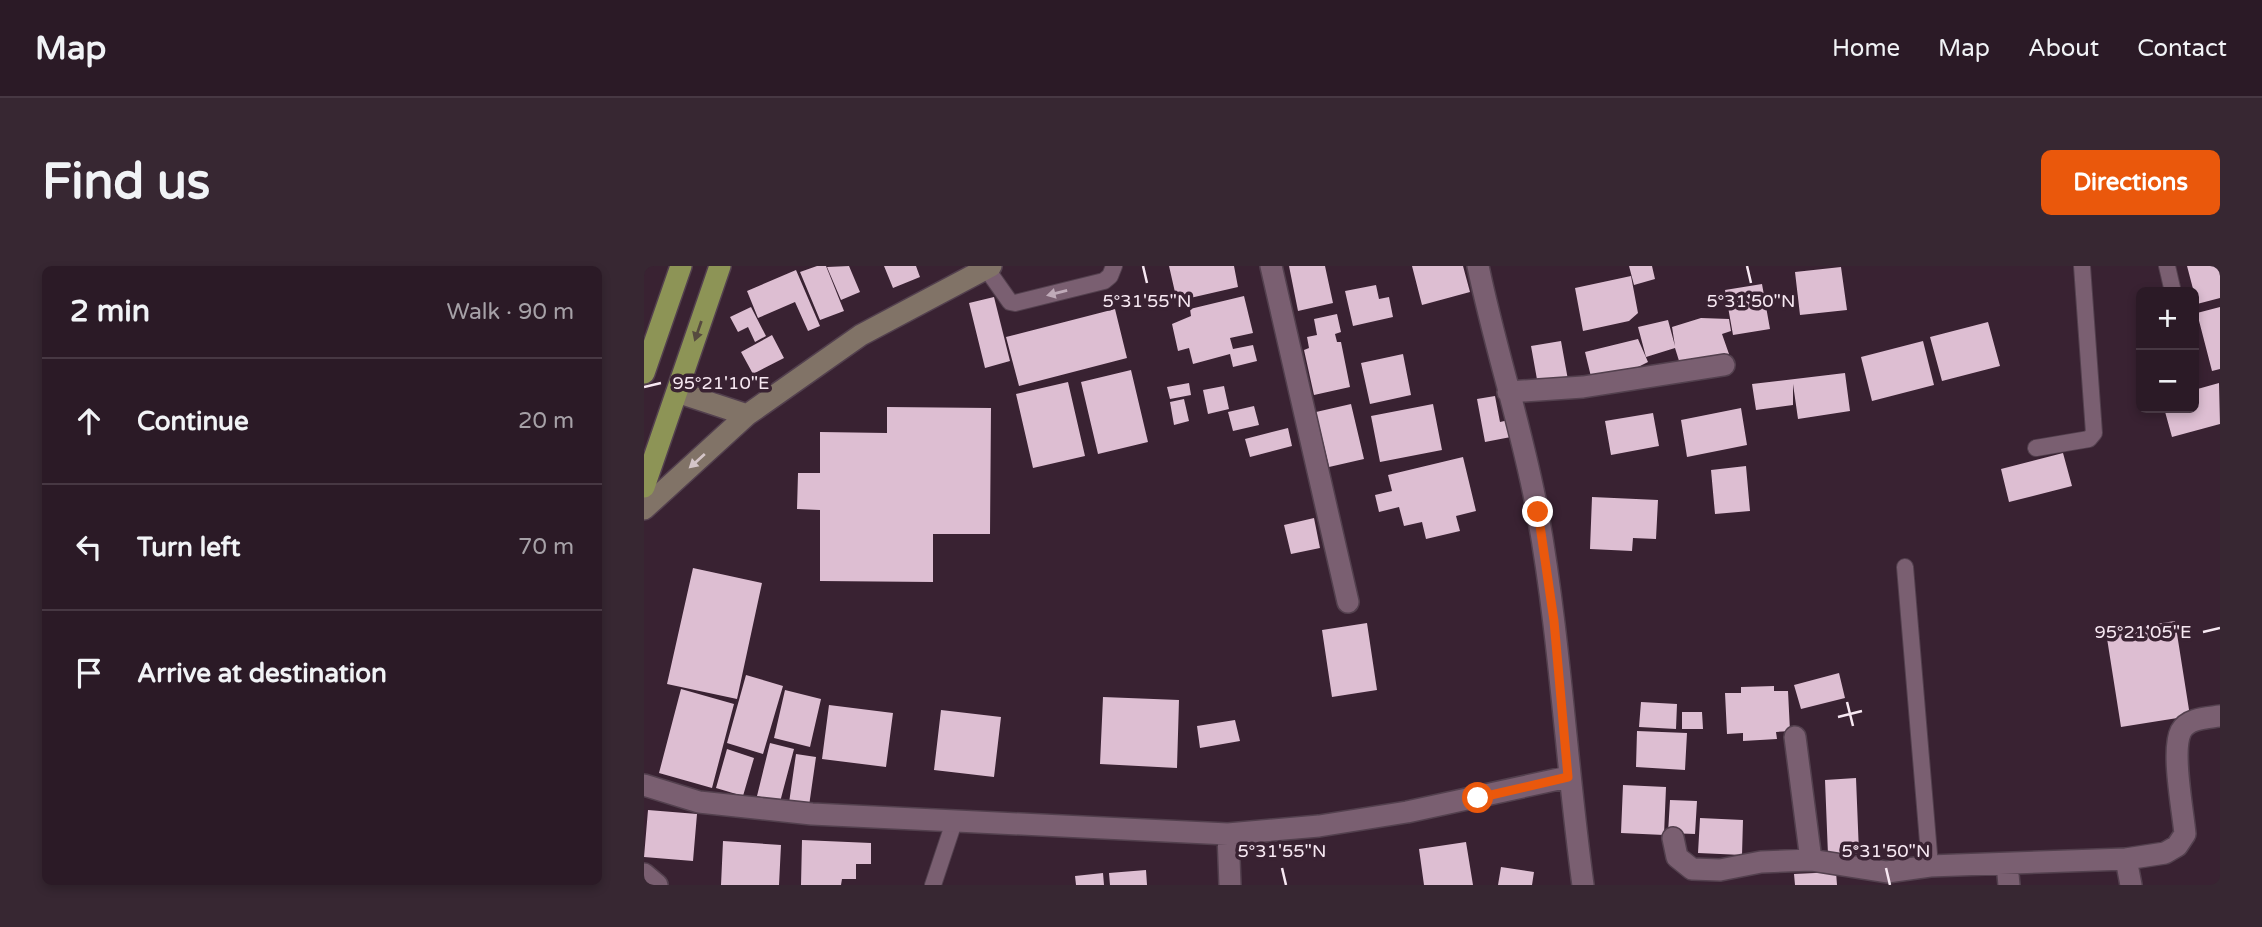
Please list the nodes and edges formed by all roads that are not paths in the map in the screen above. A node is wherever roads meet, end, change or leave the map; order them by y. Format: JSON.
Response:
{"nodes":[{"id":1,"x":681,"y":266,"type":"edge"},
{"id":2,"x":720,"y":266,"type":"edge"},
{"id":3,"x":1114,"y":266,"type":"edge"},
{"id":4,"x":1271,"y":266,"type":"edge"},
{"id":5,"x":1478,"y":266,"type":"edge"},
{"id":6,"x":2081,"y":266,"type":"edge"},
{"id":7,"x":2168,"y":266,"type":"edge"},
{"id":8,"x":988,"y":267,"type":"edge"},
{"id":9,"x":2172,"y":287,"type":"edge"},
{"id":10,"x":1724,"y":365,"type":"dead end"},
{"id":11,"x":644,"y":373,"type":"edge"},
{"id":12,"x":1508,"y":391,"type":"junction"},
{"id":13,"x":677,"y":392,"type":"junction"},
{"id":14,"x":747,"y":415,"type":"junction"},
{"id":15,"x":2036,"y":448,"type":"dead end"},
{"id":16,"x":644,"y":487,"type":"edge"},
{"id":17,"x":644,"y":509,"type":"edge"},
{"id":18,"x":1905,"y":566,"type":"dead end"},
{"id":19,"x":1348,"y":602,"type":"dead end"},
{"id":20,"x":2220,"y":716,"type":"edge"},
{"id":21,"x":1795,"y":737,"type":"dead end"},
{"id":22,"x":1568,"y":777,"type":"junction"},
{"id":23,"x":644,"y":785,"type":"edge"},
{"id":24,"x":955,"y":819,"type":"junction"},
{"id":25,"x":1228,"y":834,"type":"junction"},
{"id":26,"x":1673,"y":838,"type":"dead end"},
{"id":27,"x":2126,"y":859,"type":"junction"},
{"id":28,"x":1811,"y":860,"type":"junction"},
{"id":29,"x":1930,"y":866,"type":"junction"},
{"id":30,"x":644,"y":874,"type":"edge"},
{"id":31,"x":2008,"y":874,"type":"edge"},
{"id":32,"x":657,"y":885,"type":"edge"},
{"id":33,"x":933,"y":885,"type":"edge"},
{"id":34,"x":1230,"y":885,"type":"edge"},
{"id":35,"x":1583,"y":885,"type":"edge"},
{"id":36,"x":2132,"y":885,"type":"edge"}],
"edges":[{"from":1,"to":11,"type":"highway"},
{"from":2,"to":13,"type":"highway","one_way":true},
{"from":3,"to":8,"type":"lane","one_way":true},
{"from":4,"to":19,"type":"street"},
{"from":5,"to":12,"type":"street"},
{"from":6,"to":15,"type":"lane"},
{"from":7,"to":9,"type":"lane"},
{"from":8,"to":14,"type":"main road"},
{"from":10,"to":12,"type":"street"},
{"from":12,"to":22,"type":"street"},
{"from":13,"to":14,"type":"main road"},
{"from":13,"to":16,"type":"highway"},
{"from":14,"to":17,"type":"main road","one_way":true},
{"from":18,"to":29,"type":"lane"},
{"from":20,"to":27,"type":"street"},
{"from":21,"to":28,"type":"street"},
{"from":22,"to":25,"type":"street"},
{"from":22,"to":35,"type":"street"},
{"from":23,"to":24,"type":"street"},
{"from":24,"to":25,"type":"street"},
{"from":24,"to":33,"type":"lane"},
{"from":25,"to":34,"type":"street"},
{"from":26,"to":28,"type":"street"},
{"from":27,"to":31,"type":"street"},
{"from":27,"to":36,"type":"street"},
{"from":28,"to":29,"type":"street"},
{"from":29,"to":31,"type":"street"},
{"from":30,"to":32,"type":"street"}]}
